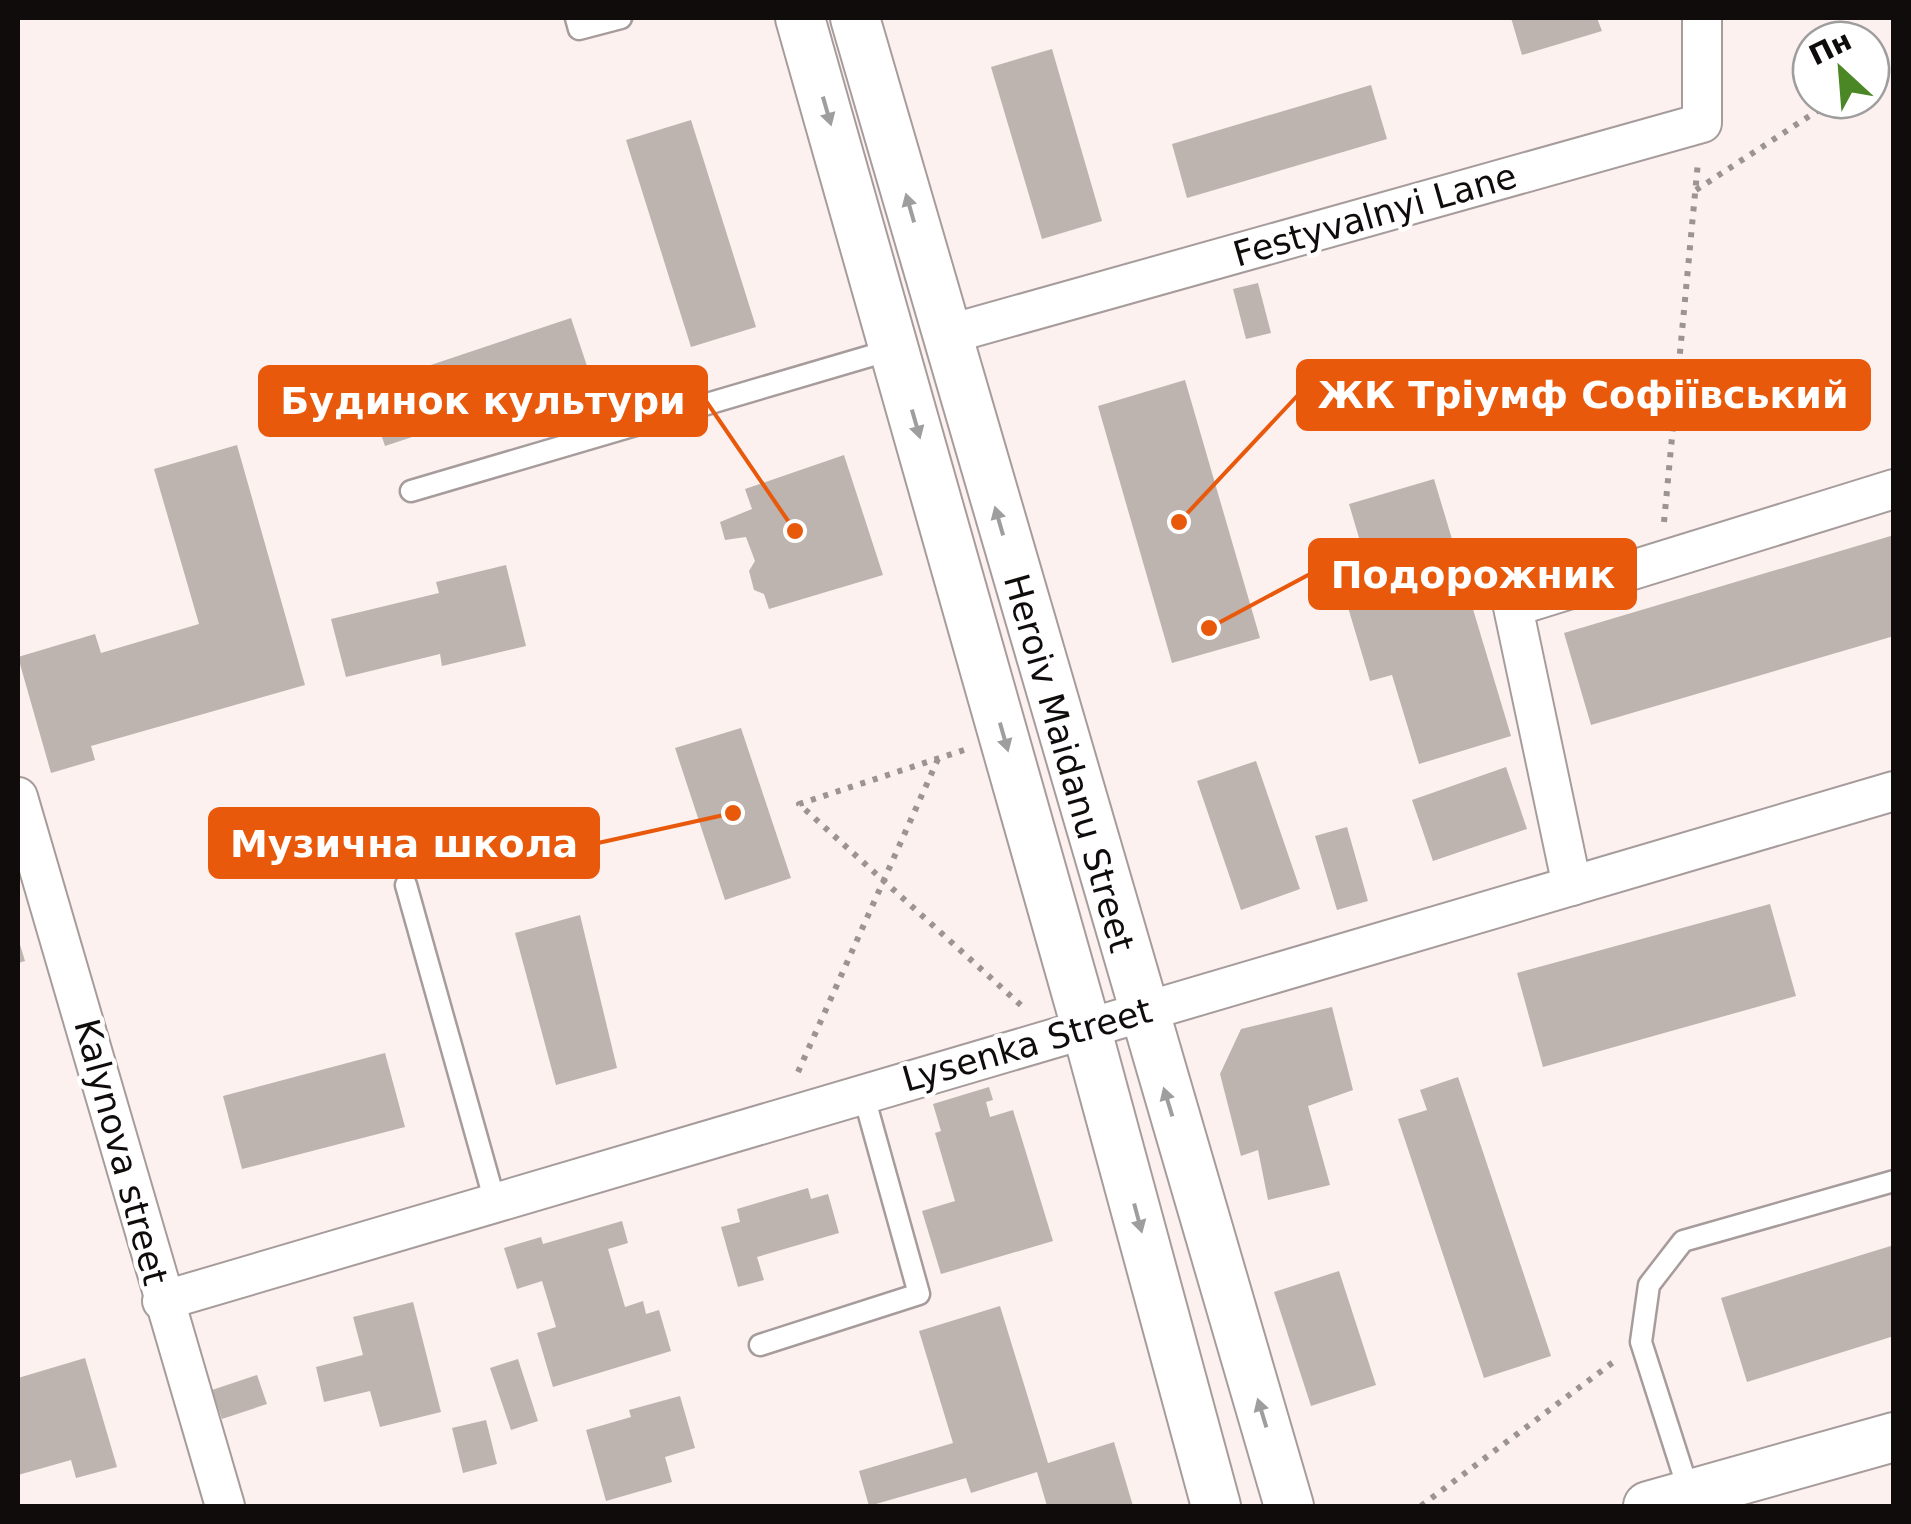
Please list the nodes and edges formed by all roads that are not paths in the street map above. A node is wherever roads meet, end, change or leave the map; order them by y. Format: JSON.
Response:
{"nodes":[{"id":1,"x":576,"y":18,"type":"edge"},
{"id":2,"x":621,"y":18,"type":"edge"},
{"id":3,"x":800,"y":18,"type":"edge"},
{"id":4,"x":855,"y":18,"type":"edge"},
{"id":5,"x":1702,"y":18,"type":"edge"},
{"id":6,"x":946,"y":334,"type":"junction"},
{"id":7,"x":895,"y":348,"type":"junction"},
{"id":8,"x":1894,"y":489,"type":"edge"},
{"id":9,"x":411,"y":491,"type":"dead end"},
{"id":10,"x":1894,"y":791,"type":"edge"},
{"id":11,"x":18,"y":797,"type":"edge"},
{"id":12,"x":406,"y":885,"type":"dead end"},
{"id":13,"x":1572,"y":886,"type":"junction"},
{"id":14,"x":1141,"y":1012,"type":"junction"},
{"id":15,"x":1086,"y":1028,"type":"junction"},
{"id":16,"x":864,"y":1093,"type":"junction"},
{"id":17,"x":1894,"y":1181,"type":"edge"},
{"id":18,"x":496,"y":1202,"type":"junction"},
{"id":19,"x":162,"y":1301,"type":"junction"},
{"id":20,"x":760,"y":1345,"type":"dead end"},
{"id":21,"x":1894,"y":1437,"type":"edge"},
{"id":22,"x":1669,"y":1501,"type":"edge"},
{"id":23,"x":224,"y":1506,"type":"edge"},
{"id":24,"x":1216,"y":1506,"type":"edge"},
{"id":25,"x":1288,"y":1506,"type":"edge"}],
"edges":[{"from":1,"to":2,"type":"lane"},
{"from":3,"to":7,"type":"street","name":"Heroiv Maidanu Street","one_way":true},
{"from":6,"to":4,"type":"street","name":"Heroiv Maidanu Street","one_way":true},
{"from":5,"to":6,"type":"street","name":"Festyvalnyi Lane"},
{"from":14,"to":6,"type":"street","name":"Heroiv Maidanu Street","one_way":true},
{"from":7,"to":9,"type":"lane"},
{"from":7,"to":15,"type":"street","name":"Heroiv Maidanu Street","one_way":true},
{"from":8,"to":13,"type":"street"},
{"from":10,"to":13,"type":"street","name":"Lysenka Street"},
{"from":11,"to":19,"type":"street","name":"Kalynova street"},
{"from":12,"to":18,"type":"lane"},
{"from":13,"to":14,"type":"street","name":"Lysenka Street"},
{"from":14,"to":15,"type":"street","name":"Lysenka Street"},
{"from":25,"to":14,"type":"street","name":"Heroiv Maidanu Street","one_way":true},
{"from":15,"to":16,"type":"street","name":"Lysenka Street"},
{"from":15,"to":24,"type":"street","name":"Heroiv Maidanu Street","one_way":true},
{"from":16,"to":18,"type":"street","name":"Lysenka Street"},
{"from":16,"to":20,"type":"lane"},
{"from":17,"to":22,"type":"lane"},
{"from":18,"to":19,"type":"street","name":"Lysenka Street"},
{"from":19,"to":23,"type":"street","name":"Kalynova street"},
{"from":21,"to":22,"type":"street"}]}
